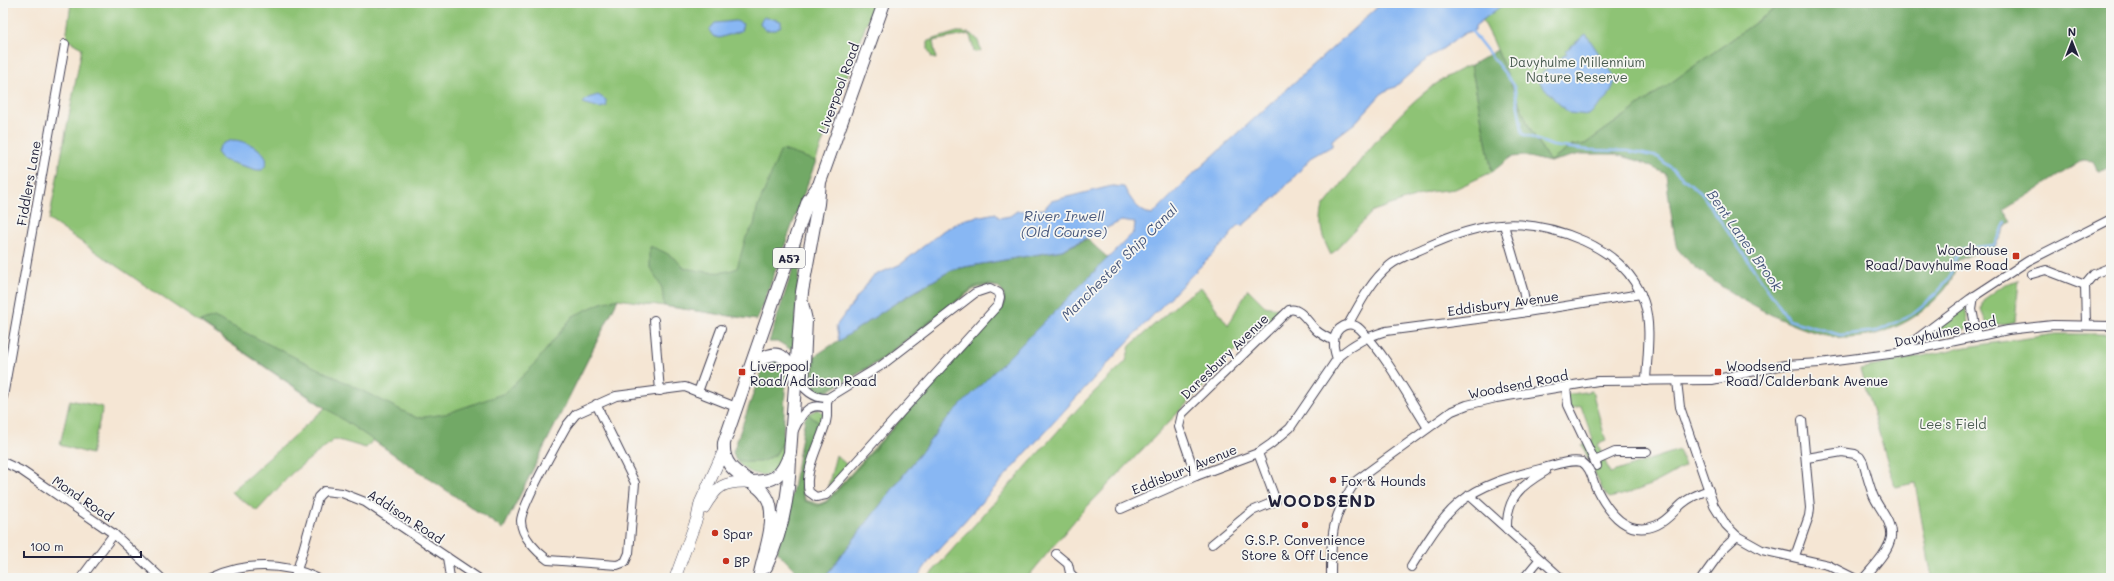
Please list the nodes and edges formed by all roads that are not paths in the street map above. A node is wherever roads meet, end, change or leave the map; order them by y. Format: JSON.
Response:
{"nodes":[{"id":1,"x":884,"y":3,"type":"edge"},
{"id":2,"x":65,"y":44,"type":"dead end"},
{"id":3,"x":820,"y":182,"type":"junction"},
{"id":4,"x":2111,"y":219,"type":"edge"},
{"id":5,"x":1504,"y":225,"type":"junction"},
{"id":6,"x":2111,"y":267,"type":"edge"},
{"id":7,"x":2032,"y":274,"type":"dead end"},
{"id":8,"x":2085,"y":285,"type":"junction"},
{"id":9,"x":802,"y":292,"type":"junction"},
{"id":10,"x":1641,"y":294,"type":"junction"},
{"id":11,"x":1974,"y":296,"type":"junction"},
{"id":12,"x":1527,"y":312,"type":"junction"},
{"id":13,"x":654,"y":320,"type":"dead end"},
{"id":14,"x":1349,"y":323,"type":"junction"},
{"id":15,"x":2086,"y":324,"type":"junction"},
{"id":16,"x":2111,"y":326,"type":"edge"},
{"id":17,"x":721,"y":329,"type":"dead end"},
{"id":18,"x":1368,"y":336,"type":"junction"},
{"id":19,"x":1977,"y":336,"type":"junction"},
{"id":20,"x":1334,"y":341,"type":"junction"},
{"id":21,"x":1897,"y":353,"type":"junction"},
{"id":22,"x":1337,"y":359,"type":"junction"},
{"id":23,"x":752,"y":365,"type":"junction"},
{"id":24,"x":1785,"y":365,"type":"joint"},
{"id":25,"x":795,"y":376,"type":"junction"},
{"id":26,"x":1646,"y":381,"type":"junction"},
{"id":27,"x":1677,"y":381,"type":"junction"},
{"id":28,"x":1566,"y":387,"type":"junction"},
{"id":29,"x":805,"y":388,"type":"junction"},
{"id":30,"x":660,"y":391,"type":"junction"},
{"id":31,"x":698,"y":392,"type":"junction"},
{"id":32,"x":3,"y":397,"type":"edge"},
{"id":33,"x":828,"y":398,"type":"junction"},
{"id":34,"x":596,"y":404,"type":"junction"},
{"id":35,"x":736,"y":407,"type":"junction"},
{"id":36,"x":825,"y":408,"type":"junction"},
{"id":37,"x":1802,"y":420,"type":"dead end"},
{"id":38,"x":1428,"y":428,"type":"junction"},
{"id":39,"x":792,"y":433,"type":"junction"},
{"id":40,"x":724,"y":450,"type":"junction"},
{"id":41,"x":1647,"y":452,"type":"dead end"},
{"id":42,"x":790,"y":453,"type":"junction"},
{"id":43,"x":1258,"y":453,"type":"junction"},
{"id":44,"x":1807,"y":458,"type":"junction"},
{"id":45,"x":3,"y":462,"type":"edge"},
{"id":46,"x":1554,"y":466,"type":"junction"},
{"id":47,"x":1196,"y":476,"type":"junction"},
{"id":48,"x":749,"y":482,"type":"junction"},
{"id":49,"x":1709,"y":490,"type":"junction"},
{"id":50,"x":1469,"y":495,"type":"junction"},
{"id":51,"x":1120,"y":509,"type":"dead end"},
{"id":52,"x":697,"y":518,"type":"junction"},
{"id":53,"x":1507,"y":529,"type":"junction"},
{"id":54,"x":114,"y":534,"type":"junction"},
{"id":55,"x":1736,"y":536,"type":"junction"},
{"id":56,"x":1212,"y":544,"type":"dead end"},
{"id":57,"x":1056,"y":554,"type":"dead end"},
{"id":58,"x":1795,"y":556,"type":"junction"},
{"id":59,"x":447,"y":557,"type":"junction"},
{"id":60,"x":1539,"y":560,"type":"junction"},
{"id":61,"x":1411,"y":567,"type":"dead end"},
{"id":62,"x":297,"y":574,"type":"edge"},
{"id":63,"x":1070,"y":576,"type":"edge"},
{"id":64,"x":81,"y":578,"type":"edge"},
{"id":65,"x":161,"y":578,"type":"edge"},
{"id":66,"x":210,"y":578,"type":"edge"},
{"id":67,"x":317,"y":578,"type":"edge"},
{"id":68,"x":450,"y":578,"type":"edge"},
{"id":69,"x":478,"y":578,"type":"edge"},
{"id":70,"x":675,"y":578,"type":"edge"},
{"id":71,"x":760,"y":578,"type":"edge"},
{"id":72,"x":1331,"y":578,"type":"edge"},
{"id":73,"x":1524,"y":578,"type":"edge"},
{"id":74,"x":1561,"y":578,"type":"edge"},
{"id":75,"x":1702,"y":578,"type":"edge"},
{"id":76,"x":1854,"y":578,"type":"edge"},
{"id":77,"x":1864,"y":578,"type":"edge"}],
"edges":[{"from":1,"to":3,"type":"highway","name":"Liverpool Road","number":"A57"},
{"from":2,"to":32,"type":"street","name":"Fiddlers Lane"},
{"from":3,"to":9,"type":"highway","name":"Liverpool Road","number":"A57"},
{"from":3,"to":23,"type":"highway","name":"Liverpool Road","number":"A57"},
{"from":4,"to":11,"type":"street"},
{"from":5,"to":10,"type":"street"},
{"from":5,"to":12,"type":"street"},
{"from":5,"to":14,"type":"street"},
{"from":6,"to":8,"type":"street"},
{"from":7,"to":8,"type":"street"},
{"from":8,"to":15,"type":"street"},
{"from":9,"to":25,"type":"highway","name":"Liverpool Road","number":"A57"},
{"from":9,"to":29,"type":"street"},
{"from":10,"to":12,"type":"street","name":"Eddisbury Avenue"},
{"from":10,"to":26,"type":"street"},
{"from":11,"to":19,"type":"street"},
{"from":11,"to":21,"type":"street"},
{"from":12,"to":18,"type":"street","name":"Eddisbury Avenue"},
{"from":13,"to":30,"type":"street"},
{"from":14,"to":18,"type":"street"},
{"from":14,"to":20,"type":"street"},
{"from":15,"to":16,"type":"street","name":"Davyhulme Road"},
{"from":15,"to":19,"type":"street","name":"Davyhulme Road"},
{"from":17,"to":31,"type":"street"},
{"from":18,"to":22,"type":"street","name":"Eddisbury Avenue"},
{"from":18,"to":38,"type":"street"},
{"from":19,"to":21,"type":"street","name":"Davyhulme Road"},
{"from":20,"to":22,"type":"street"},
{"from":20,"to":47,"type":"street","name":"Daresbury Avenue"},
{"from":21,"to":24,"type":"street","name":"Davyhulme Road"},
{"from":22,"to":43,"type":"street","name":"Eddisbury Avenue"},
{"from":23,"to":25,"type":"highway","number":"A57"},
{"from":23,"to":35,"type":"highway","number":"A57"},
{"from":24,"to":27,"type":"street","name":"Woodsend Road"},
{"from":25,"to":29,"type":"street"},
{"from":25,"to":39,"type":"highway","number":"A57"},
{"from":26,"to":27,"type":"street","name":"Woodsend Road"},
{"from":26,"to":28,"type":"street","name":"Woodsend Road"},
{"from":27,"to":49,"type":"street"},
{"from":28,"to":38,"type":"street","name":"Woodsend Road"},
{"from":28,"to":41,"type":"street"},
{"from":29,"to":33,"type":"street"},
{"from":30,"to":31,"type":"street"},
{"from":30,"to":34,"type":"street"},
{"from":31,"to":35,"type":"street"},
{"from":33,"to":36,"type":"street"},
{"from":33,"to":36,"type":"street"},
{"from":34,"to":34,"type":"street"},
{"from":35,"to":40,"type":"highway","number":"A57"},
{"from":36,"to":39,"type":"street"},
{"from":37,"to":44,"type":"street"},
{"from":38,"to":72,"type":"street","name":"Woodsend Road"},
{"from":39,"to":42,"type":"highway","number":"A57"},
{"from":40,"to":48,"type":"highway","number":"A57"},
{"from":40,"to":52,"type":"main road"},
{"from":42,"to":48,"type":"highway","number":"A57"},
{"from":42,"to":71,"type":"highway","number":"A57"},
{"from":43,"to":47,"type":"street","name":"Eddisbury Avenue"},
{"from":43,"to":56,"type":"street","name":"Eddisbury Avenue"},
{"from":44,"to":58,"type":"street"},
{"from":44,"to":77,"type":"street"},
{"from":45,"to":54,"type":"street","name":"Mond Road"},
{"from":46,"to":49,"type":"street"},
{"from":46,"to":50,"type":"street"},
{"from":46,"to":53,"type":"street"},
{"from":47,"to":51,"type":"street","name":"Eddisbury Avenue"},
{"from":48,"to":52,"type":"main road"},
{"from":48,"to":71,"type":"highway","number":"A57"},
{"from":49,"to":55,"type":"street"},
{"from":50,"to":53,"type":"street"},
{"from":50,"to":61,"type":"street"},
{"from":52,"to":70,"type":"main road"},
{"from":53,"to":60,"type":"street"},
{"from":54,"to":64,"type":"street"},
{"from":54,"to":65,"type":"street","name":"Mond Road"},
{"from":55,"to":58,"type":"street"},
{"from":55,"to":75,"type":"street"},
{"from":57,"to":63,"type":"street"},
{"from":58,"to":76,"type":"street"},
{"from":59,"to":62,"type":"street","name":"Addison Road"},
{"from":59,"to":68,"type":"street"},
{"from":59,"to":69,"type":"street","name":"Addison Road"},
{"from":60,"to":73,"type":"street"},
{"from":60,"to":74,"type":"street"},
{"from":62,"to":66,"type":"street"},
{"from":62,"to":67,"type":"street"}]}
